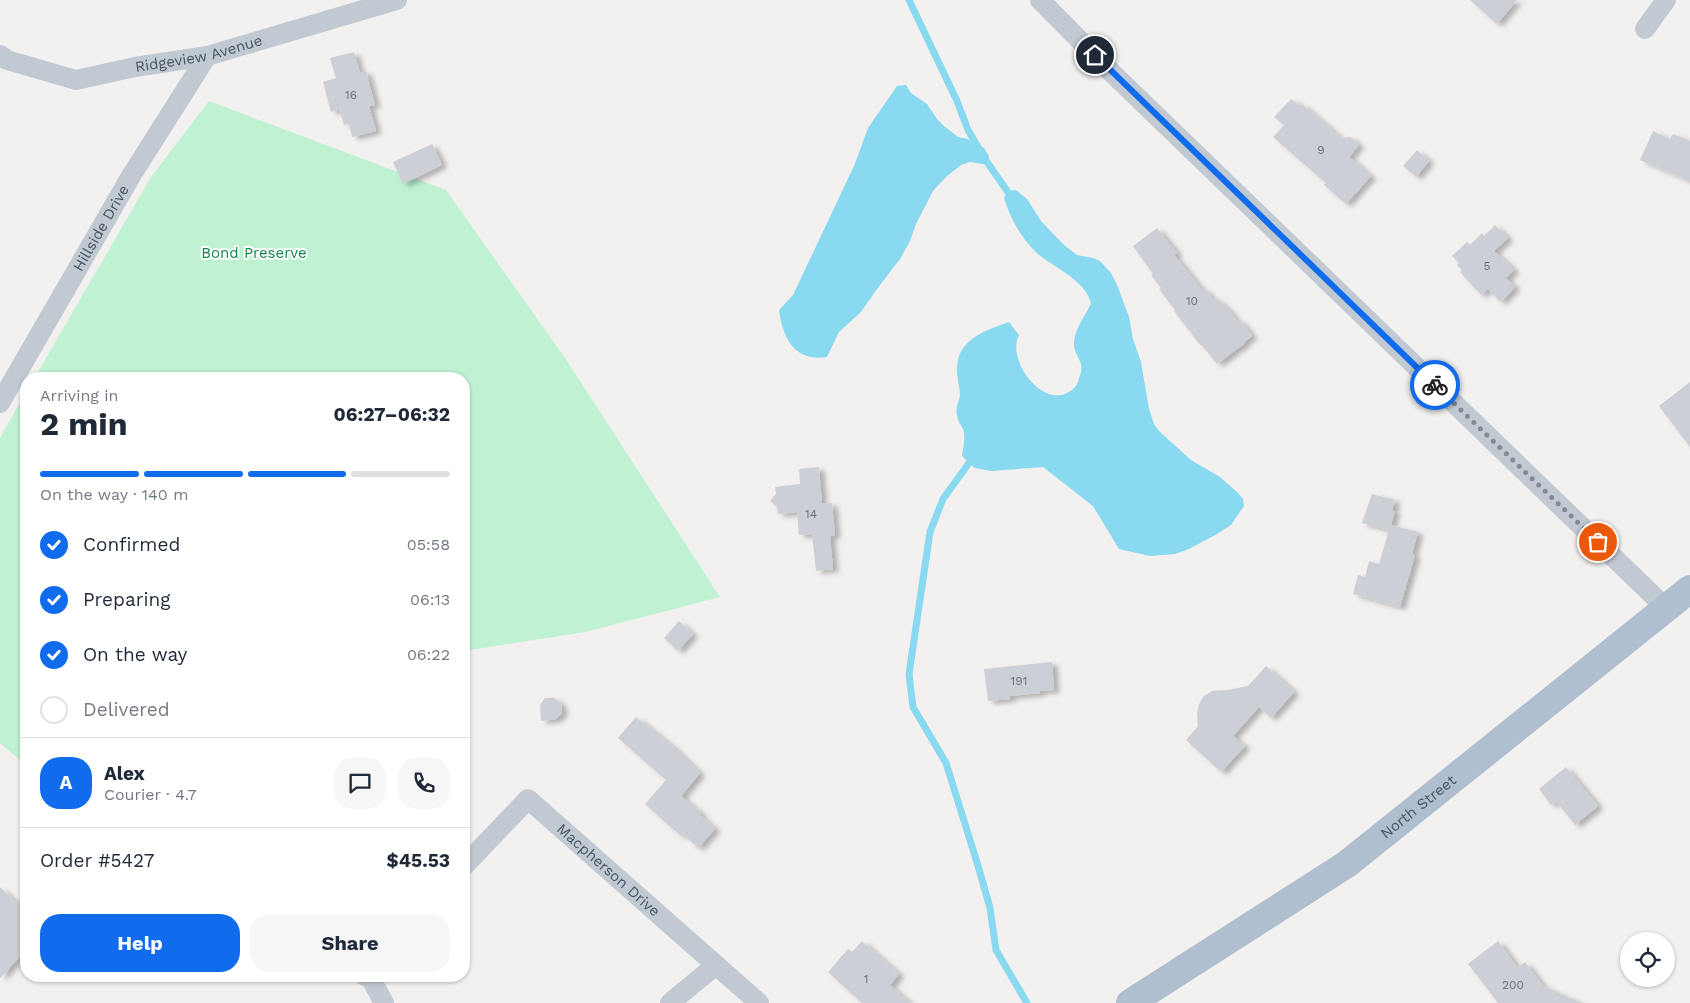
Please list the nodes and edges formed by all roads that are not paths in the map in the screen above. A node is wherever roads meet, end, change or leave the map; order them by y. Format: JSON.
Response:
{"nodes":[{"id":1,"x":397,"y":0,"type":"edge"},
{"id":2,"x":1040,"y":0,"type":"edge"},
{"id":3,"x":1666,"y":0,"type":"edge"},
{"id":4,"x":1645,"y":29,"type":"dead end"},
{"id":5,"x":0,"y":55,"type":"edge"},
{"id":6,"x":207,"y":56,"type":"junction"},
{"id":7,"x":0,"y":403,"type":"edge"},
{"id":8,"x":1690,"y":589,"type":"edge"},
{"id":9,"x":1666,"y":607,"type":"junction"},
{"id":10,"x":470,"y":860,"type":"edge"},
{"id":11,"x":716,"y":965,"type":"junction"},
{"id":12,"x":372,"y":982,"type":"edge"},
{"id":13,"x":384,"y":1003,"type":"edge"},
{"id":14,"x":670,"y":1003,"type":"edge"},
{"id":15,"x":759,"y":1003,"type":"edge"},
{"id":16,"x":1130,"y":1003,"type":"edge"}],
"edges":[{"from":1,"to":6,"type":"street","name":"Ridgeview Avenue"},
{"from":2,"to":9,"type":"street"},
{"from":3,"to":4,"type":"street"},
{"from":5,"to":6,"type":"street","name":"Ridgeview Avenue"},
{"from":6,"to":7,"type":"street","name":"Hillside Drive"},
{"from":8,"to":9,"type":"main road","name":"North Street"},
{"from":9,"to":16,"type":"main road","name":"North Street"},
{"from":10,"to":11,"type":"street","name":"Macpherson Drive"},
{"from":11,"to":14,"type":"street"},
{"from":11,"to":15,"type":"street","name":"Macpherson Drive"},
{"from":12,"to":13,"type":"street"}]}
